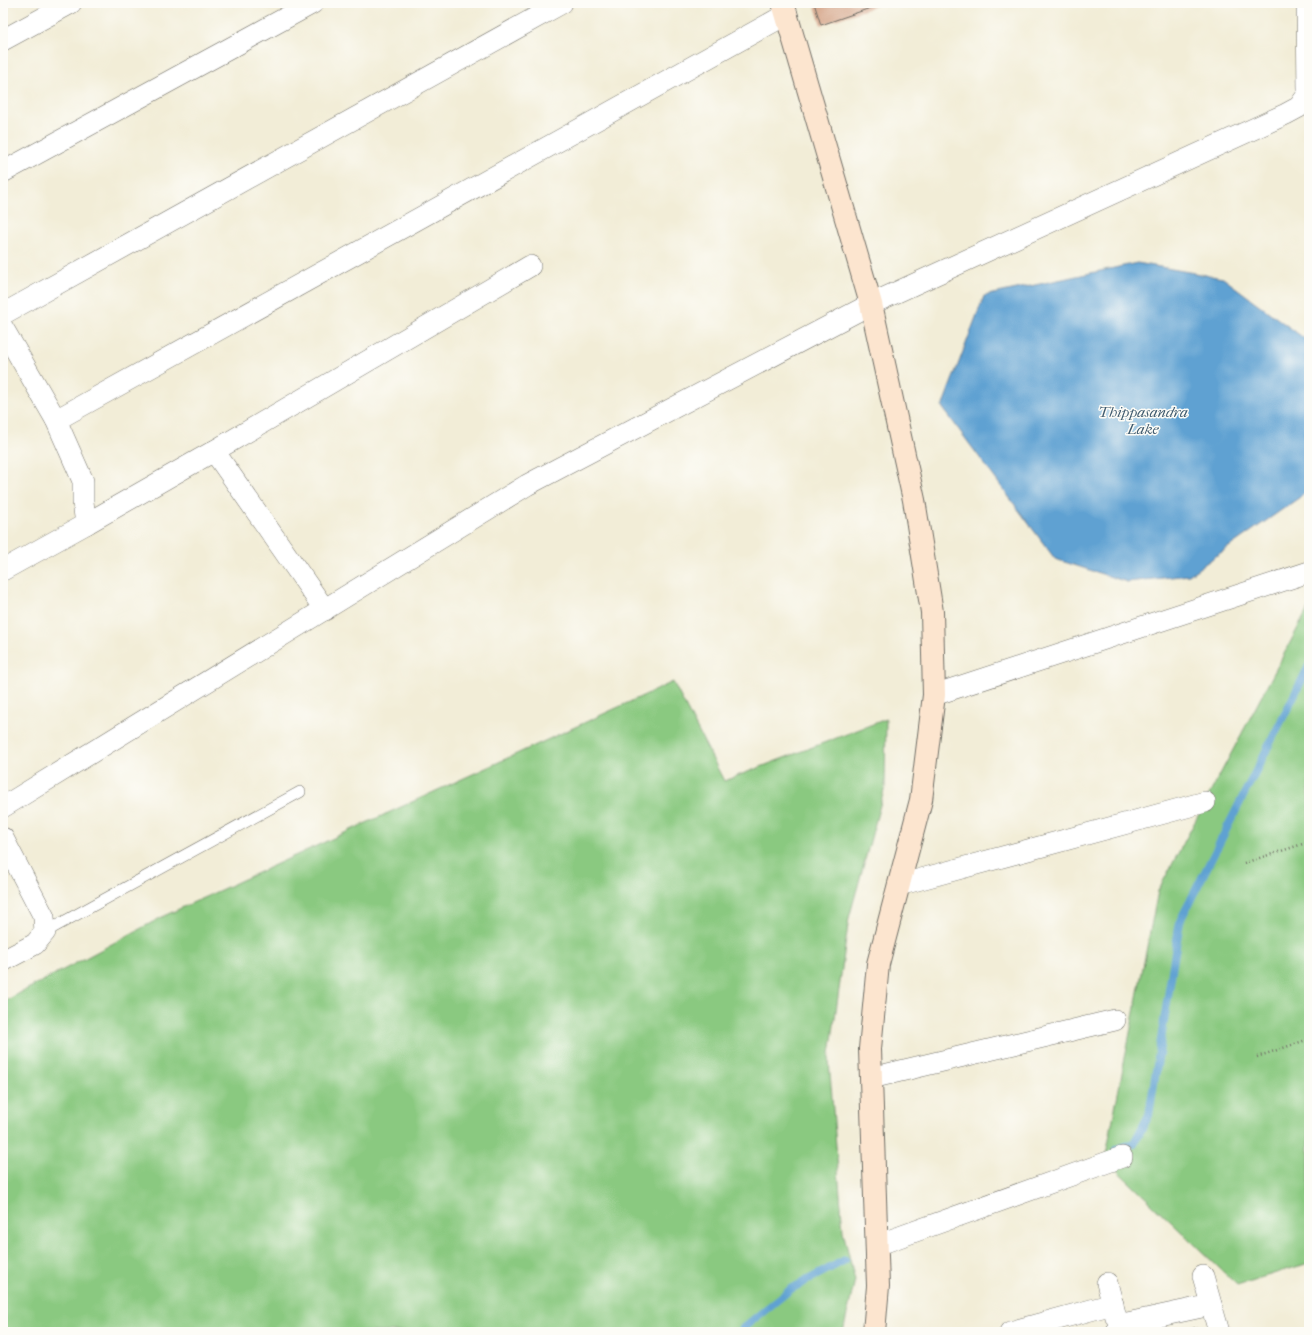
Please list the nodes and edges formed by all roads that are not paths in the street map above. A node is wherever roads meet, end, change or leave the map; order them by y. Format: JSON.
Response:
{"nodes":[{"id":1,"x":71,"y":3,"type":"edge"},
{"id":2,"x":313,"y":3,"type":"edge"},
{"id":3,"x":562,"y":3,"type":"edge"},
{"id":4,"x":1307,"y":3,"type":"edge"},
{"id":5,"x":785,"y":9,"type":"edge"},
{"id":6,"x":3,"y":40,"type":"edge"},
{"id":7,"x":3,"y":172,"type":"edge"},
{"id":8,"x":530,"y":266,"type":"dead end"},
{"id":9,"x":871,"y":304,"type":"junction"},
{"id":10,"x":3,"y":314,"type":"edge"},
{"id":11,"x":3,"y":328,"type":"edge"},
{"id":12,"x":56,"y":420,"type":"junction"},
{"id":13,"x":214,"y":451,"type":"junction"},
{"id":14,"x":86,"y":524,"type":"junction"},
{"id":15,"x":3,"y":570,"type":"edge"},
{"id":16,"x":1309,"y":572,"type":"edge"},
{"id":17,"x":325,"y":610,"type":"junction"},
{"id":18,"x":934,"y":696,"type":"junction"},
{"id":19,"x":300,"y":792,"type":"dead end"},
{"id":20,"x":1205,"y":802,"type":"dead end"},
{"id":21,"x":3,"y":807,"type":"edge"},
{"id":22,"x":3,"y":838,"type":"edge"},
{"id":23,"x":899,"y":885,"type":"junction"},
{"id":24,"x":45,"y":932,"type":"junction"},
{"id":25,"x":3,"y":961,"type":"edge"},
{"id":26,"x":1115,"y":1020,"type":"dead end"},
{"id":27,"x":871,"y":1078,"type":"junction"},
{"id":28,"x":1122,"y":1157,"type":"dead end"},
{"id":29,"x":877,"y":1245,"type":"junction"},
{"id":30,"x":1203,"y":1276,"type":"dead end"},
{"id":31,"x":1107,"y":1282,"type":"dead end"},
{"id":32,"x":1113,"y":1304,"type":"junction"},
{"id":33,"x":1211,"y":1305,"type":"junction"},
{"id":34,"x":1119,"y":1329,"type":"edge"},
{"id":35,"x":874,"y":1332,"type":"edge"},
{"id":36,"x":1010,"y":1332,"type":"edge"},
{"id":37,"x":1219,"y":1332,"type":"edge"}],
"edges":[{"from":1,"to":6,"type":"street"},
{"from":2,"to":7,"type":"street"},
{"from":3,"to":10,"type":"street"},
{"from":4,"to":9,"type":"street"},
{"from":5,"to":9,"type":"main road"},
{"from":5,"to":12,"type":"street"},
{"from":8,"to":13,"type":"street"},
{"from":9,"to":17,"type":"street"},
{"from":9,"to":18,"type":"main road"},
{"from":11,"to":12,"type":"street"},
{"from":12,"to":14,"type":"street"},
{"from":13,"to":14,"type":"street"},
{"from":13,"to":17,"type":"street"},
{"from":14,"to":15,"type":"street"},
{"from":16,"to":18,"type":"street"},
{"from":17,"to":21,"type":"street"},
{"from":18,"to":23,"type":"main road"},
{"from":19,"to":24,"type":"lane"},
{"from":20,"to":23,"type":"street"},
{"from":22,"to":24,"type":"street"},
{"from":23,"to":27,"type":"main road"},
{"from":24,"to":25,"type":"street"},
{"from":26,"to":27,"type":"street"},
{"from":27,"to":29,"type":"main road"},
{"from":28,"to":29,"type":"street"},
{"from":29,"to":35,"type":"main road"},
{"from":30,"to":33,"type":"street"},
{"from":31,"to":32,"type":"street"},
{"from":32,"to":34,"type":"street"},
{"from":32,"to":36,"type":"street"},
{"from":33,"to":34,"type":"street"},
{"from":33,"to":37,"type":"street"}]}
